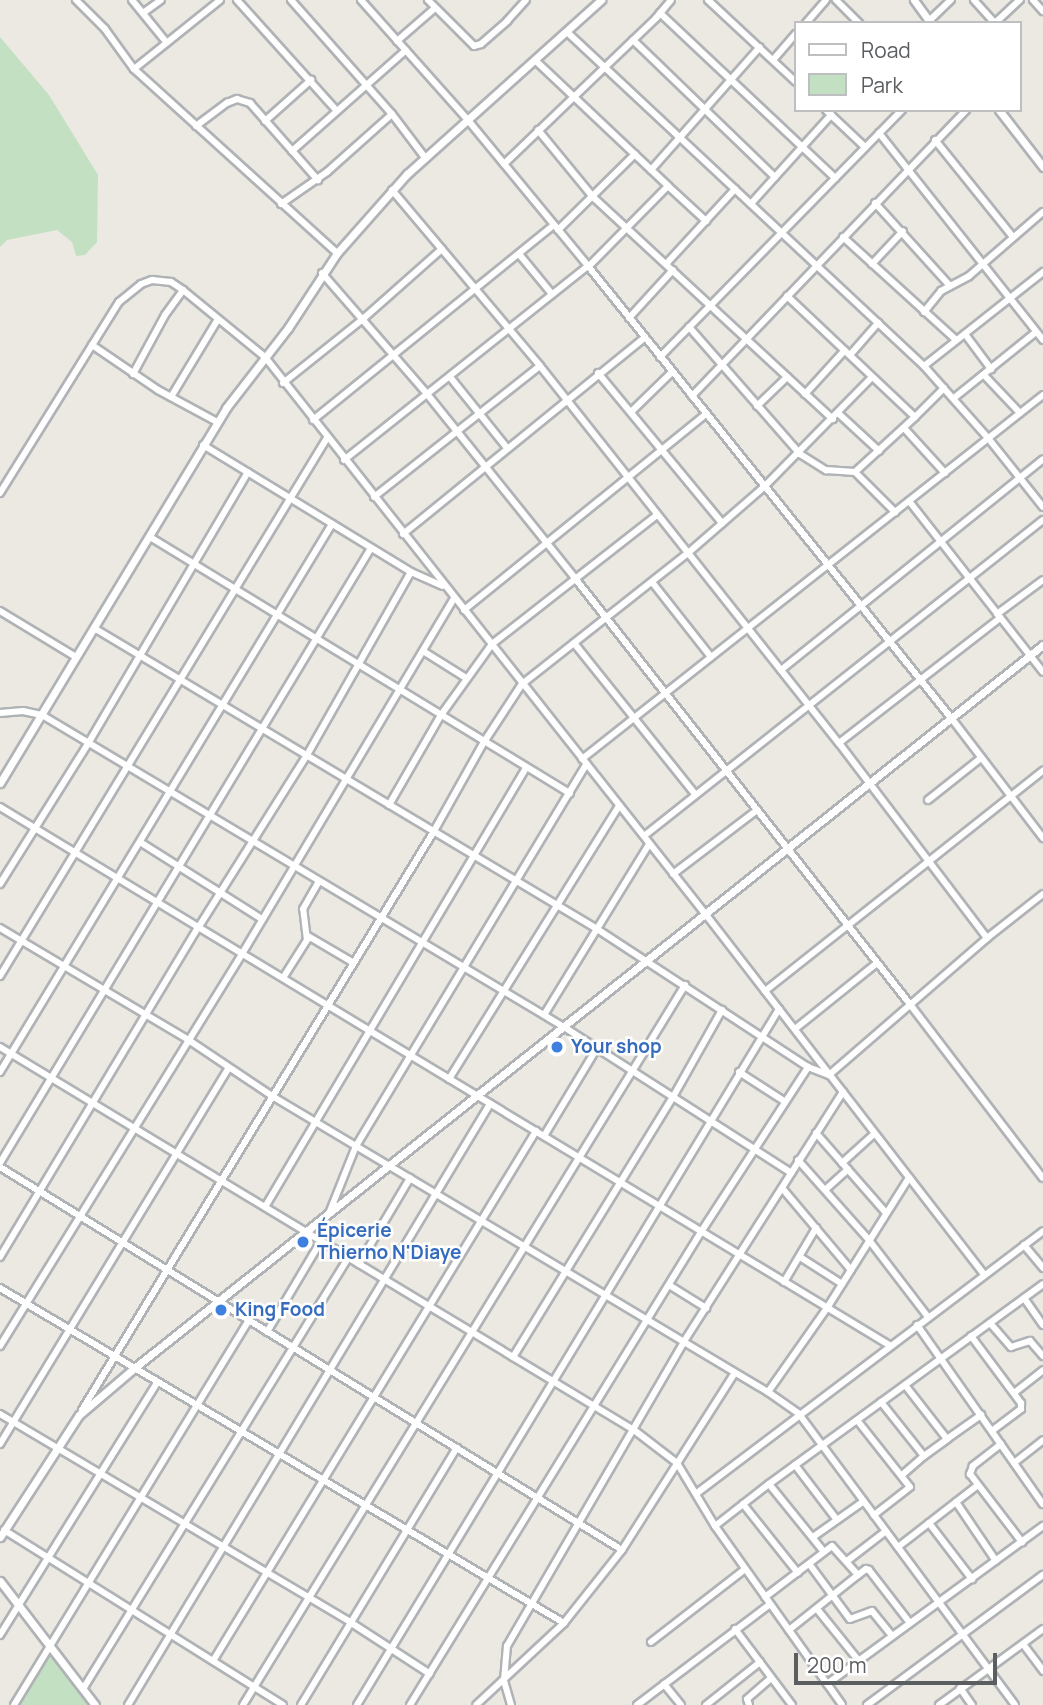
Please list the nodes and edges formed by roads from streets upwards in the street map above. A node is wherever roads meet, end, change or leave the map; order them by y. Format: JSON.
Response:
{"nodes":[{"id":1,"x":132,"y":0,"type":"edge"},
{"id":2,"x":161,"y":0,"type":"edge"},
{"id":3,"x":220,"y":0,"type":"edge"},
{"id":4,"x":237,"y":0,"type":"edge"},
{"id":5,"x":292,"y":0,"type":"edge"},
{"id":6,"x":361,"y":0,"type":"edge"},
{"id":7,"x":428,"y":0,"type":"edge"},
{"id":8,"x":526,"y":0,"type":"edge"},
{"id":9,"x":601,"y":0,"type":"edge"},
{"id":10,"x":671,"y":0,"type":"edge"},
{"id":11,"x":708,"y":0,"type":"edge"},
{"id":12,"x":826,"y":0,"type":"edge"},
{"id":13,"x":836,"y":0,"type":"edge"},
{"id":14,"x":914,"y":0,"type":"edge"},
{"id":15,"x":951,"y":0,"type":"edge"},
{"id":16,"x":974,"y":0,"type":"edge"},
{"id":17,"x":1020,"y":0,"type":"edge"},
{"id":18,"x":1034,"y":0,"type":"edge"},
{"id":19,"x":78,"y":1,"type":"edge"},
{"id":20,"x":435,"y":8,"type":"junction"},
{"id":21,"x":1043,"y":11,"type":"edge"},
{"id":22,"x":143,"y":13,"type":"junction"},
{"id":23,"x":660,"y":13,"type":"junction"},
{"id":24,"x":808,"y":21,"type":"edge"},
{"id":25,"x":857,"y":21,"type":"edge"},
{"id":26,"x":930,"y":21,"type":"edge"},
{"id":27,"x":932,"y":21,"type":"edge"},
{"id":28,"x":993,"y":21,"type":"edge"},
{"id":29,"x":997,"y":21,"type":"edge"},
{"id":30,"x":566,"y":32,"type":"junction"},
{"id":31,"x":794,"y":36,"type":"edge"},
{"id":32,"x":633,"y":40,"type":"junction"},
{"id":33,"x":397,"y":41,"type":"junction"},
{"id":34,"x":167,"y":43,"type":"junction"},
{"id":35,"x":760,"y":47,"type":"junction"},
{"id":36,"x":406,"y":50,"type":"junction"},
{"id":37,"x":773,"y":60,"type":"junction"},
{"id":38,"x":536,"y":61,"type":"junction"},
{"id":39,"x":605,"y":68,"type":"junction"},
{"id":40,"x":134,"y":69,"type":"junction"},
{"id":41,"x":732,"y":79,"type":"junction"},
{"id":42,"x":311,"y":80,"type":"junction"},
{"id":43,"x":794,"y":80,"type":"edge"},
{"id":44,"x":366,"y":85,"type":"junction"},
{"id":45,"x":574,"y":98,"type":"junction"},
{"id":46,"x":336,"y":110,"type":"junction"},
{"id":47,"x":705,"y":110,"type":"junction"},
{"id":48,"x":900,"y":112,"type":"edge"},
{"id":49,"x":964,"y":112,"type":"edge"},
{"id":50,"x":1000,"y":112,"type":"edge"},
{"id":51,"x":829,"y":113,"type":"edge"},
{"id":52,"x":392,"y":114,"type":"junction"},
{"id":53,"x":467,"y":119,"type":"junction"},
{"id":54,"x":265,"y":121,"type":"junction"},
{"id":55,"x":196,"y":126,"type":"junction"},
{"id":56,"x":538,"y":130,"type":"junction"},
{"id":57,"x":879,"y":133,"type":"junction"},
{"id":58,"x":680,"y":138,"type":"junction"},
{"id":59,"x":935,"y":140,"type":"junction"},
{"id":60,"x":802,"y":147,"type":"junction"},
{"id":61,"x":865,"y":147,"type":"junction"},
{"id":62,"x":292,"y":150,"type":"junction"},
{"id":63,"x":1043,"y":151,"type":"edge"},
{"id":64,"x":635,"y":154,"type":"junction"},
{"id":65,"x":1035,"y":158,"type":"junction"},
{"id":66,"x":426,"y":159,"type":"junction"},
{"id":67,"x":504,"y":164,"type":"junction"},
{"id":68,"x":1043,"y":167,"type":"edge"},
{"id":69,"x":651,"y":170,"type":"junction"},
{"id":70,"x":907,"y":170,"type":"junction"},
{"id":71,"x":775,"y":177,"type":"junction"},
{"id":72,"x":835,"y":178,"type":"junction"},
{"id":73,"x":318,"y":180,"type":"junction"},
{"id":74,"x":668,"y":186,"type":"junction"},
{"id":75,"x":735,"y":189,"type":"junction"},
{"id":76,"x":392,"y":190,"type":"junction"},
{"id":77,"x":593,"y":197,"type":"junction"},
{"id":78,"x":875,"y":203,"type":"junction"},
{"id":79,"x":281,"y":204,"type":"junction"},
{"id":80,"x":751,"y":204,"type":"junction"},
{"id":81,"x":1043,"y":212,"type":"edge"},
{"id":82,"x":706,"y":221,"type":"junction"},
{"id":83,"x":556,"y":228,"type":"junction"},
{"id":84,"x":627,"y":228,"type":"junction"},
{"id":85,"x":903,"y":231,"type":"junction"},
{"id":86,"x":781,"y":233,"type":"junction"},
{"id":87,"x":843,"y":237,"type":"junction"},
{"id":88,"x":1013,"y":237,"type":"junction"},
{"id":89,"x":442,"y":249,"type":"junction"},
{"id":90,"x":337,"y":253,"type":"junction"},
{"id":91,"x":519,"y":254,"type":"junction"},
{"id":92,"x":666,"y":264,"type":"junction"},
{"id":93,"x":872,"y":264,"type":"junction"},
{"id":94,"x":984,"y":264,"type":"junction"},
{"id":95,"x":817,"y":265,"type":"junction"},
{"id":96,"x":588,"y":267,"type":"junction"},
{"id":97,"x":673,"y":270,"type":"junction"},
{"id":98,"x":1043,"y":272,"type":"edge"},
{"id":99,"x":322,"y":273,"type":"junction"},
{"id":100,"x":950,"y":286,"type":"junction"},
{"id":101,"x":477,"y":289,"type":"junction"},
{"id":102,"x":183,"y":290,"type":"junction"},
{"id":103,"x":552,"y":295,"type":"junction"},
{"id":104,"x":787,"y":296,"type":"junction"},
{"id":105,"x":1011,"y":298,"type":"junction"},
{"id":106,"x":711,"y":305,"type":"junction"},
{"id":107,"x":924,"y":312,"type":"junction"},
{"id":108,"x":364,"y":318,"type":"junction"},
{"id":109,"x":629,"y":318,"type":"junction"},
{"id":110,"x":218,"y":319,"type":"junction"},
{"id":111,"x":878,"y":323,"type":"junction"},
{"id":112,"x":689,"y":327,"type":"junction"},
{"id":113,"x":509,"y":328,"type":"junction"},
{"id":114,"x":965,"y":334,"type":"junction"},
{"id":115,"x":1041,"y":336,"type":"edge"},
{"id":116,"x":644,"y":338,"type":"junction"},
{"id":117,"x":745,"y":340,"type":"junction"},
{"id":118,"x":956,"y":340,"type":"junction"},
{"id":119,"x":92,"y":345,"type":"junction"},
{"id":120,"x":847,"y":352,"type":"junction"},
{"id":121,"x":395,"y":356,"type":"junction"},
{"id":122,"x":660,"y":357,"type":"junction"},
{"id":123,"x":265,"y":358,"type":"junction"},
{"id":124,"x":724,"y":363,"type":"junction"},
{"id":125,"x":540,"y":366,"type":"junction"},
{"id":126,"x":924,"y":366,"type":"junction"},
{"id":127,"x":991,"y":369,"type":"junction"},
{"id":128,"x":598,"y":373,"type":"junction"},
{"id":129,"x":671,"y":373,"type":"junction"},
{"id":130,"x":133,"y":374,"type":"junction"},
{"id":131,"x":984,"y":374,"type":"junction"},
{"id":132,"x":450,"y":377,"type":"junction"},
{"id":133,"x":787,"y":377,"type":"junction"},
{"id":134,"x":872,"y":377,"type":"junction"},
{"id":135,"x":283,"y":383,"type":"junction"},
{"id":136,"x":944,"y":388,"type":"junction"},
{"id":137,"x":427,"y":394,"type":"junction"},
{"id":138,"x":805,"y":394,"type":"junction"},
{"id":139,"x":1043,"y":395,"type":"edge"},
{"id":140,"x":692,"y":396,"type":"junction"},
{"id":141,"x":171,"y":397,"type":"junction"},
{"id":142,"x":954,"y":398,"type":"junction"},
{"id":143,"x":566,"y":400,"type":"junction"},
{"id":144,"x":757,"y":406,"type":"junction"},
{"id":145,"x":631,"y":412,"type":"junction"},
{"id":146,"x":1020,"y":413,"type":"junction"},
{"id":147,"x":480,"y":414,"type":"junction"},
{"id":148,"x":706,"y":414,"type":"junction"},
{"id":149,"x":836,"y":416,"type":"junction"},
{"id":150,"x":915,"y":417,"type":"junction"},
{"id":151,"x":313,"y":420,"type":"junction"},
{"id":152,"x":217,"y":422,"type":"junction"},
{"id":153,"x":904,"y":428,"type":"junction"},
{"id":154,"x":457,"y":432,"type":"junction"},
{"id":155,"x":327,"y":438,"type":"junction"},
{"id":156,"x":988,"y":438,"type":"junction"},
{"id":157,"x":203,"y":445,"type":"junction"},
{"id":158,"x":507,"y":448,"type":"junction"},
{"id":159,"x":663,"y":450,"type":"junction"},
{"id":160,"x":878,"y":451,"type":"junction"},
{"id":161,"x":800,"y":454,"type":"junction"},
{"id":162,"x":1043,"y":459,"type":"edge"},
{"id":163,"x":344,"y":460,"type":"junction"},
{"id":164,"x":485,"y":467,"type":"junction"},
{"id":165,"x":248,"y":472,"type":"junction"},
{"id":166,"x":855,"y":472,"type":"junction"},
{"id":167,"x":945,"y":473,"type":"junction"},
{"id":168,"x":627,"y":478,"type":"junction"},
{"id":169,"x":1019,"y":478,"type":"junction"},
{"id":170,"x":764,"y":487,"type":"junction"},
{"id":171,"x":0,"y":494,"type":"edge"},
{"id":172,"x":374,"y":498,"type":"junction"},
{"id":173,"x":290,"y":499,"type":"junction"},
{"id":174,"x":909,"y":501,"type":"junction"},
{"id":175,"x":1043,"y":507,"type":"edge"},
{"id":176,"x":895,"y":512,"type":"junction"},
{"id":177,"x":657,"y":515,"type":"junction"},
{"id":178,"x":1043,"y":520,"type":"edge"},
{"id":179,"x":722,"y":523,"type":"junction"},
{"id":180,"x":332,"y":524,"type":"junction"},
{"id":181,"x":403,"y":534,"type":"junction"},
{"id":182,"x":150,"y":537,"type":"junction"},
{"id":183,"x":941,"y":542,"type":"junction"},
{"id":184,"x":546,"y":543,"type":"junction"},
{"id":185,"x":371,"y":548,"type":"junction"},
{"id":186,"x":688,"y":553,"type":"junction"},
{"id":187,"x":828,"y":565,"type":"junction"},
{"id":188,"x":194,"y":566,"type":"junction"},
{"id":189,"x":411,"y":572,"type":"junction"},
{"id":190,"x":969,"y":576,"type":"junction"},
{"id":191,"x":574,"y":578,"type":"junction"},
{"id":192,"x":1043,"y":580,"type":"edge"},
{"id":193,"x":652,"y":582,"type":"junction"},
{"id":194,"x":444,"y":587,"type":"junction"},
{"id":195,"x":235,"y":590,"type":"junction"},
{"id":196,"x":454,"y":598,"type":"junction"},
{"id":197,"x":859,"y":604,"type":"junction"},
{"id":198,"x":464,"y":610,"type":"junction"},
{"id":199,"x":0,"y":611,"type":"edge"},
{"id":200,"x":277,"y":615,"type":"junction"},
{"id":201,"x":999,"y":616,"type":"junction"},
{"id":202,"x":606,"y":618,"type":"junction"},
{"id":203,"x":94,"y":628,"type":"junction"},
{"id":204,"x":748,"y":628,"type":"junction"},
{"id":205,"x":317,"y":639,"type":"junction"},
{"id":206,"x":888,"y":640,"type":"junction"},
{"id":207,"x":574,"y":643,"type":"junction"},
{"id":208,"x":492,"y":644,"type":"junction"},
{"id":209,"x":1043,"y":645,"type":"edge"},
{"id":210,"x":423,"y":651,"type":"junction"},
{"id":211,"x":139,"y":655,"type":"junction"},
{"id":212,"x":1030,"y":655,"type":"junction"},
{"id":213,"x":76,"y":657,"type":"junction"},
{"id":214,"x":712,"y":657,"type":"junction"},
{"id":215,"x":360,"y":665,"type":"junction"},
{"id":216,"x":781,"y":670,"type":"junction"},
{"id":217,"x":1043,"y":672,"type":"edge"},
{"id":218,"x":466,"y":678,"type":"junction"},
{"id":219,"x":180,"y":680,"type":"junction"},
{"id":220,"x":920,"y":680,"type":"junction"},
{"id":221,"x":522,"y":684,"type":"junction"},
{"id":222,"x":401,"y":689,"type":"junction"},
{"id":223,"x":665,"y":693,"type":"junction"},
{"id":224,"x":808,"y":704,"type":"junction"},
{"id":225,"x":223,"y":705,"type":"junction"},
{"id":226,"x":0,"y":713,"type":"edge"},
{"id":227,"x":41,"y":715,"type":"junction"},
{"id":228,"x":442,"y":715,"type":"junction"},
{"id":229,"x":633,"y":718,"type":"junction"},
{"id":230,"x":952,"y":719,"type":"junction"},
{"id":231,"x":263,"y":729,"type":"junction"},
{"id":232,"x":89,"y":742,"type":"junction"},
{"id":233,"x":484,"y":742,"type":"junction"},
{"id":234,"x":839,"y":743,"type":"junction"},
{"id":235,"x":307,"y":755,"type":"junction"},
{"id":236,"x":981,"y":758,"type":"junction"},
{"id":237,"x":584,"y":762,"type":"junction"},
{"id":238,"x":128,"y":766,"type":"junction"},
{"id":239,"x":526,"y":768,"type":"junction"},
{"id":240,"x":725,"y":770,"type":"junction"},
{"id":241,"x":1043,"y":771,"type":"edge"},
{"id":242,"x":346,"y":779,"type":"junction"},
{"id":243,"x":0,"y":783,"type":"edge"},
{"id":244,"x":871,"y":784,"type":"junction"},
{"id":245,"x":170,"y":791,"type":"junction"},
{"id":246,"x":570,"y":793,"type":"junction"},
{"id":247,"x":695,"y":794,"type":"junction"},
{"id":248,"x":1011,"y":796,"type":"junction"},
{"id":249,"x":928,"y":800,"type":"dead end"},
{"id":250,"x":389,"y":805,"type":"junction"},
{"id":251,"x":619,"y":806,"type":"junction"},
{"id":252,"x":0,"y":807,"type":"edge"},
{"id":253,"x":757,"y":810,"type":"junction"},
{"id":254,"x":211,"y":816,"type":"junction"},
{"id":255,"x":34,"y":828,"type":"junction"},
{"id":256,"x":433,"y":831,"type":"junction"},
{"id":257,"x":644,"y":836,"type":"junction"},
{"id":258,"x":1043,"y":838,"type":"edge"},
{"id":259,"x":139,"y":842,"type":"junction"},
{"id":260,"x":255,"y":842,"type":"junction"},
{"id":261,"x":649,"y":844,"type":"junction"},
{"id":262,"x":788,"y":848,"type":"junction"},
{"id":263,"x":75,"y":853,"type":"junction"},
{"id":264,"x":474,"y":855,"type":"junction"},
{"id":265,"x":929,"y":860,"type":"junction"},
{"id":266,"x":295,"y":866,"type":"junction"},
{"id":267,"x":179,"y":867,"type":"junction"},
{"id":268,"x":673,"y":874,"type":"junction"},
{"id":269,"x":118,"y":878,"type":"junction"},
{"id":270,"x":319,"y":881,"type":"junction"},
{"id":271,"x":517,"y":881,"type":"junction"},
{"id":272,"x":0,"y":884,"type":"edge"},
{"id":273,"x":221,"y":893,"type":"junction"},
{"id":274,"x":1043,"y":894,"type":"edge"},
{"id":275,"x":158,"y":903,"type":"junction"},
{"id":276,"x":558,"y":906,"type":"junction"},
{"id":277,"x":707,"y":916,"type":"junction"},
{"id":278,"x":381,"y":918,"type":"junction"},
{"id":279,"x":262,"y":919,"type":"junction"},
{"id":280,"x":847,"y":924,"type":"junction"},
{"id":281,"x":0,"y":928,"type":"edge"},
{"id":282,"x":198,"y":928,"type":"junction"},
{"id":283,"x":597,"y":929,"type":"junction"},
{"id":284,"x":308,"y":936,"type":"junction"},
{"id":285,"x":987,"y":938,"type":"junction"},
{"id":286,"x":21,"y":941,"type":"junction"},
{"id":287,"x":422,"y":942,"type":"junction"},
{"id":288,"x":242,"y":954,"type":"junction"},
{"id":289,"x":648,"y":961,"type":"junction"},
{"id":290,"x":354,"y":963,"type":"junction"},
{"id":291,"x":877,"y":963,"type":"junction"},
{"id":292,"x":64,"y":966,"type":"junction"},
{"id":293,"x":465,"y":968,"type":"junction"},
{"id":294,"x":0,"y":976,"type":"edge"},
{"id":295,"x":283,"y":978,"type":"junction"},
{"id":296,"x":685,"y":985,"type":"junction"},
{"id":297,"x":105,"y":990,"type":"junction"},
{"id":298,"x":765,"y":991,"type":"junction"},
{"id":299,"x":504,"y":992,"type":"junction"},
{"id":300,"x":909,"y":1003,"type":"junction"},
{"id":301,"x":327,"y":1006,"type":"junction"},
{"id":302,"x":779,"y":1009,"type":"junction"},
{"id":303,"x":722,"y":1010,"type":"junction"},
{"id":304,"x":146,"y":1014,"type":"junction"},
{"id":305,"x":544,"y":1015,"type":"junction"},
{"id":306,"x":564,"y":1027,"type":"junction"},
{"id":307,"x":794,"y":1029,"type":"junction"},
{"id":308,"x":369,"y":1031,"type":"junction"},
{"id":309,"x":761,"y":1036,"type":"junction"},
{"id":310,"x":187,"y":1039,"type":"junction"},
{"id":311,"x":0,"y":1047,"type":"edge"},
{"id":312,"x":597,"y":1048,"type":"junction"},
{"id":313,"x":11,"y":1054,"type":"junction"},
{"id":314,"x":412,"y":1057,"type":"junction"},
{"id":315,"x":808,"y":1066,"type":"junction"},
{"id":316,"x":229,"y":1068,"type":"junction"},
{"id":317,"x":632,"y":1071,"type":"junction"},
{"id":318,"x":0,"y":1072,"type":"edge"},
{"id":319,"x":740,"y":1072,"type":"junction"},
{"id":320,"x":829,"y":1075,"type":"junction"},
{"id":321,"x":52,"y":1078,"type":"junction"},
{"id":322,"x":449,"y":1079,"type":"junction"},
{"id":323,"x":843,"y":1092,"type":"junction"},
{"id":324,"x":272,"y":1096,"type":"junction"},
{"id":325,"x":476,"y":1096,"type":"junction"},
{"id":326,"x":673,"y":1097,"type":"junction"},
{"id":327,"x":784,"y":1101,"type":"junction"},
{"id":328,"x":94,"y":1103,"type":"junction"},
{"id":329,"x":490,"y":1104,"type":"junction"},
{"id":330,"x":710,"y":1121,"type":"junction"},
{"id":331,"x":316,"y":1122,"type":"junction"},
{"id":332,"x":133,"y":1127,"type":"junction"},
{"id":333,"x":536,"y":1131,"type":"junction"},
{"id":334,"x":817,"y":1133,"type":"junction"},
{"id":335,"x":874,"y":1134,"type":"junction"},
{"id":336,"x":544,"y":1136,"type":"junction"},
{"id":337,"x":356,"y":1146,"type":"junction"},
{"id":338,"x":754,"y":1148,"type":"junction"},
{"id":339,"x":177,"y":1153,"type":"junction"},
{"id":340,"x":579,"y":1157,"type":"junction"},
{"id":341,"x":798,"y":1160,"type":"junction"},
{"id":342,"x":842,"y":1163,"type":"junction"},
{"id":343,"x":0,"y":1165,"type":"edge"},
{"id":344,"x":389,"y":1166,"type":"junction"},
{"id":345,"x":848,"y":1169,"type":"junction"},
{"id":346,"x":791,"y":1173,"type":"junction"},
{"id":347,"x":411,"y":1178,"type":"junction"},
{"id":348,"x":909,"y":1178,"type":"junction"},
{"id":349,"x":1043,"y":1178,"type":"edge"},
{"id":350,"x":221,"y":1180,"type":"junction"},
{"id":351,"x":620,"y":1182,"type":"junction"},
{"id":352,"x":782,"y":1188,"type":"junction"},
{"id":353,"x":825,"y":1190,"type":"junction"},
{"id":354,"x":40,"y":1191,"type":"junction"},
{"id":355,"x":436,"y":1194,"type":"junction"},
{"id":356,"x":659,"y":1206,"type":"junction"},
{"id":357,"x":265,"y":1207,"type":"junction"},
{"id":358,"x":330,"y":1212,"type":"junction"},
{"id":359,"x":886,"y":1213,"type":"junction"},
{"id":360,"x":79,"y":1216,"type":"junction"},
{"id":361,"x":481,"y":1220,"type":"junction"},
{"id":362,"x":816,"y":1228,"type":"junction"},
{"id":363,"x":305,"y":1231,"type":"junction"},
{"id":364,"x":1043,"y":1231,"type":"edge"},
{"id":365,"x":701,"y":1232,"type":"junction"},
{"id":366,"x":869,"y":1240,"type":"junction"},
{"id":367,"x":321,"y":1241,"type":"junction"},
{"id":368,"x":122,"y":1243,"type":"junction"},
{"id":369,"x":524,"y":1245,"type":"junction"},
{"id":370,"x":1024,"y":1245,"type":"junction"},
{"id":371,"x":741,"y":1256,"type":"junction"},
{"id":372,"x":0,"y":1257,"type":"edge"},
{"id":373,"x":800,"y":1257,"type":"junction"},
{"id":374,"x":348,"y":1258,"type":"junction"},
{"id":375,"x":359,"y":1264,"type":"junction"},
{"id":376,"x":1043,"y":1268,"type":"edge"},
{"id":377,"x":166,"y":1270,"type":"junction"},
{"id":378,"x":565,"y":1270,"type":"junction"},
{"id":379,"x":851,"y":1270,"type":"junction"},
{"id":380,"x":984,"y":1275,"type":"junction"},
{"id":381,"x":384,"y":1279,"type":"junction"},
{"id":382,"x":784,"y":1282,"type":"junction"},
{"id":383,"x":842,"y":1284,"type":"junction"},
{"id":384,"x":1043,"y":1284,"type":"edge"},
{"id":385,"x":669,"y":1285,"type":"junction"},
{"id":386,"x":0,"y":1287,"type":"edge"},
{"id":387,"x":605,"y":1295,"type":"junction"},
{"id":388,"x":1024,"y":1298,"type":"junction"},
{"id":389,"x":217,"y":1302,"type":"junction"},
{"id":390,"x":25,"y":1303,"type":"junction"},
{"id":391,"x":427,"y":1306,"type":"junction"},
{"id":392,"x":706,"y":1308,"type":"junction"},
{"id":393,"x":827,"y":1308,"type":"junction"},
{"id":394,"x":928,"y":1317,"type":"junction"},
{"id":395,"x":248,"y":1321,"type":"junction"},
{"id":396,"x":647,"y":1321,"type":"junction"},
{"id":397,"x":990,"y":1323,"type":"junction"},
{"id":398,"x":917,"y":1325,"type":"junction"},
{"id":399,"x":1043,"y":1325,"type":"edge"},
{"id":400,"x":69,"y":1331,"type":"junction"},
{"id":401,"x":267,"y":1332,"type":"junction"},
{"id":402,"x":471,"y":1332,"type":"junction"},
{"id":403,"x":971,"y":1336,"type":"junction"},
{"id":404,"x":683,"y":1343,"type":"junction"},
{"id":405,"x":889,"y":1345,"type":"junction"},
{"id":406,"x":0,"y":1346,"type":"edge"},
{"id":407,"x":292,"y":1347,"type":"junction"},
{"id":408,"x":1043,"y":1356,"type":"edge"},
{"id":409,"x":114,"y":1357,"type":"junction"},
{"id":410,"x":513,"y":1357,"type":"junction"},
{"id":411,"x":942,"y":1358,"type":"junction"},
{"id":412,"x":133,"y":1369,"type":"junction"},
{"id":413,"x":330,"y":1370,"type":"junction"},
{"id":414,"x":1043,"y":1370,"type":"edge"},
{"id":415,"x":734,"y":1374,"type":"junction"},
{"id":416,"x":553,"y":1381,"type":"junction"},
{"id":417,"x":157,"y":1383,"type":"junction"},
{"id":418,"x":905,"y":1385,"type":"junction"},
{"id":419,"x":768,"y":1392,"type":"junction"},
{"id":420,"x":1014,"y":1393,"type":"junction"},
{"id":421,"x":373,"y":1396,"type":"junction"},
{"id":422,"x":881,"y":1402,"type":"junction"},
{"id":423,"x":196,"y":1406,"type":"junction"},
{"id":424,"x":595,"y":1406,"type":"junction"},
{"id":425,"x":0,"y":1414,"type":"edge"},
{"id":426,"x":799,"y":1414,"type":"junction"},
{"id":427,"x":79,"y":1415,"type":"junction"},
{"id":428,"x":981,"y":1415,"type":"junction"},
{"id":429,"x":857,"y":1420,"type":"junction"},
{"id":430,"x":13,"y":1422,"type":"junction"},
{"id":431,"x":415,"y":1422,"type":"junction"},
{"id":432,"x":634,"y":1430,"type":"junction"},
{"id":433,"x":992,"y":1431,"type":"junction"},
{"id":434,"x":240,"y":1432,"type":"junction"},
{"id":435,"x":947,"y":1439,"type":"junction"},
{"id":436,"x":1043,"y":1440,"type":"edge"},
{"id":437,"x":0,"y":1444,"type":"edge"},
{"id":438,"x":1001,"y":1444,"type":"junction"},
{"id":439,"x":822,"y":1445,"type":"junction"},
{"id":440,"x":457,"y":1447,"type":"junction"},
{"id":441,"x":57,"y":1448,"type":"junction"},
{"id":442,"x":279,"y":1455,"type":"junction"},
{"id":443,"x":924,"y":1456,"type":"junction"},
{"id":444,"x":1014,"y":1462,"type":"junction"},
{"id":445,"x":677,"y":1463,"type":"junction"},
{"id":446,"x":795,"y":1465,"type":"junction"},
{"id":447,"x":498,"y":1472,"type":"junction"},
{"id":448,"x":102,"y":1475,"type":"junction"},
{"id":449,"x":902,"y":1475,"type":"junction"},
{"id":450,"x":323,"y":1480,"type":"junction"},
{"id":451,"x":769,"y":1484,"type":"junction"},
{"id":452,"x":978,"y":1485,"type":"junction"},
{"id":453,"x":697,"y":1493,"type":"junction"},
{"id":454,"x":539,"y":1497,"type":"junction"},
{"id":455,"x":140,"y":1498,"type":"junction"},
{"id":456,"x":864,"y":1501,"type":"junction"},
{"id":457,"x":957,"y":1502,"type":"junction"},
{"id":458,"x":743,"y":1504,"type":"junction"},
{"id":459,"x":1043,"y":1504,"type":"edge"},
{"id":460,"x":364,"y":1505,"type":"junction"},
{"id":461,"x":874,"y":1515,"type":"junction"},
{"id":462,"x":837,"y":1520,"type":"junction"},
{"id":463,"x":581,"y":1522,"type":"junction"},
{"id":464,"x":929,"y":1522,"type":"junction"},
{"id":465,"x":183,"y":1523,"type":"junction"},
{"id":466,"x":715,"y":1526,"type":"junction"},
{"id":467,"x":1043,"y":1526,"type":"edge"},
{"id":468,"x":406,"y":1530,"type":"junction"},
{"id":469,"x":886,"y":1531,"type":"junction"},
{"id":470,"x":2,"y":1533,"type":"edge"},
{"id":471,"x":813,"y":1537,"type":"junction"},
{"id":472,"x":1022,"y":1542,"type":"junction"},
{"id":473,"x":223,"y":1547,"type":"junction"},
{"id":474,"x":898,"y":1547,"type":"junction"},
{"id":475,"x":622,"y":1550,"type":"junction"},
{"id":476,"x":824,"y":1552,"type":"junction"},
{"id":477,"x":448,"y":1555,"type":"junction"},
{"id":478,"x":50,"y":1559,"type":"junction"},
{"id":479,"x":846,"y":1561,"type":"junction"},
{"id":480,"x":996,"y":1561,"type":"junction"},
{"id":481,"x":810,"y":1565,"type":"junction"},
{"id":482,"x":745,"y":1569,"type":"junction"},
{"id":483,"x":266,"y":1573,"type":"junction"},
{"id":484,"x":798,"y":1573,"type":"junction"},
{"id":485,"x":858,"y":1575,"type":"junction"},
{"id":486,"x":1043,"y":1575,"type":"edge"},
{"id":487,"x":972,"y":1579,"type":"junction"},
{"id":488,"x":489,"y":1580,"type":"junction"},
{"id":489,"x":0,"y":1581,"type":"edge"},
{"id":490,"x":89,"y":1583,"type":"junction"},
{"id":491,"x":832,"y":1596,"type":"junction"},
{"id":492,"x":307,"y":1597,"type":"junction"},
{"id":493,"x":765,"y":1597,"type":"junction"},
{"id":494,"x":939,"y":1602,"type":"junction"},
{"id":495,"x":770,"y":1604,"type":"junction"},
{"id":496,"x":19,"y":1605,"type":"junction"},
{"id":497,"x":532,"y":1605,"type":"junction"},
{"id":498,"x":131,"y":1608,"type":"junction"},
{"id":499,"x":817,"y":1609,"type":"junction"},
{"id":500,"x":350,"y":1622,"type":"junction"},
{"id":501,"x":564,"y":1623,"type":"junction"},
{"id":502,"x":910,"y":1623,"type":"junction"},
{"id":503,"x":735,"y":1629,"type":"junction"},
{"id":504,"x":789,"y":1630,"type":"junction"},
{"id":505,"x":1042,"y":1632,"type":"edge"},
{"id":506,"x":171,"y":1633,"type":"junction"},
{"id":507,"x":963,"y":1634,"type":"junction"},
{"id":508,"x":0,"y":1635,"type":"edge"},
{"id":509,"x":892,"y":1636,"type":"junction"},
{"id":510,"x":651,"y":1642,"type":"dead end"},
{"id":511,"x":1023,"y":1644,"type":"junction"},
{"id":512,"x":50,"y":1646,"type":"junction"},
{"id":513,"x":391,"y":1648,"type":"junction"},
{"id":514,"x":213,"y":1661,"type":"junction"},
{"id":515,"x":859,"y":1661,"type":"junction"},
{"id":516,"x":760,"y":1662,"type":"junction"},
{"id":517,"x":989,"y":1669,"type":"junction"},
{"id":518,"x":1043,"y":1671,"type":"edge"},
{"id":519,"x":430,"y":1674,"type":"junction"},
{"id":520,"x":771,"y":1678,"type":"junction"},
{"id":521,"x":504,"y":1680,"type":"junction"},
{"id":522,"x":664,"y":1684,"type":"junction"},
{"id":523,"x":827,"y":1684,"type":"junction"},
{"id":524,"x":254,"y":1687,"type":"junction"},
{"id":525,"x":960,"y":1688,"type":"junction"},
{"id":526,"x":82,"y":1689,"type":"junction"},
{"id":527,"x":14,"y":1705,"type":"edge"},
{"id":528,"x":95,"y":1705,"type":"edge"},
{"id":529,"x":128,"y":1705,"type":"edge"},
{"id":530,"x":243,"y":1705,"type":"edge"},
{"id":531,"x":283,"y":1705,"type":"edge"},
{"id":532,"x":301,"y":1705,"type":"edge"},
{"id":533,"x":357,"y":1705,"type":"edge"},
{"id":534,"x":410,"y":1705,"type":"edge"},
{"id":535,"x":477,"y":1705,"type":"edge"},
{"id":536,"x":511,"y":1705,"type":"edge"},
{"id":537,"x":637,"y":1705,"type":"edge"},
{"id":538,"x":681,"y":1705,"type":"edge"},
{"id":539,"x":705,"y":1705,"type":"edge"},
{"id":540,"x":749,"y":1705,"type":"edge"},
{"id":541,"x":792,"y":1705,"type":"edge"},
{"id":542,"x":842,"y":1705,"type":"edge"},
{"id":543,"x":867,"y":1705,"type":"edge"},
{"id":544,"x":939,"y":1705,"type":"edge"},
{"id":545,"x":972,"y":1705,"type":"edge"},
{"id":546,"x":1015,"y":1705,"type":"edge"}],
"edges":[{"from":1,"to":22,"type":"street"},
{"from":2,"to":22,"type":"street"},
{"from":3,"to":34,"type":"street"},
{"from":4,"to":42,"type":"street"},
{"from":5,"to":44,"type":"street"},
{"from":6,"to":33,"type":"street"},
{"from":7,"to":20,"type":"street"},
{"from":8,"to":20,"type":"street"},
{"from":9,"to":30,"type":"street"},
{"from":10,"to":23,"type":"street"},
{"from":11,"to":35,"type":"street"},
{"from":12,"to":24,"type":"street"},
{"from":13,"to":25,"type":"street"},
{"from":14,"to":26,"type":"street"},
{"from":15,"to":27,"type":"street"},
{"from":16,"to":28,"type":"street"},
{"from":17,"to":29,"type":"street"},
{"from":18,"to":21,"type":"street"},
{"from":19,"to":40,"type":"street"},
{"from":20,"to":33,"type":"street"},
{"from":22,"to":34,"type":"street"},
{"from":23,"to":32,"type":"street"},
{"from":23,"to":41,"type":"street"},
{"from":30,"to":38,"type":"street"},
{"from":30,"to":39,"type":"street"},
{"from":31,"to":37,"type":"street"},
{"from":32,"to":39,"type":"street"},
{"from":32,"to":47,"type":"street"},
{"from":33,"to":36,"type":"street"},
{"from":34,"to":40,"type":"street"},
{"from":35,"to":37,"type":"street"},
{"from":35,"to":41,"type":"street"},
{"from":36,"to":44,"type":"street"},
{"from":36,"to":53,"type":"street"},
{"from":37,"to":43,"type":"street"},
{"from":38,"to":45,"type":"street"},
{"from":38,"to":53,"type":"street"},
{"from":39,"to":45,"type":"street"},
{"from":39,"to":58,"type":"street"},
{"from":40,"to":55,"type":"street"},
{"from":41,"to":47,"type":"street"},
{"from":41,"to":60,"type":"street"},
{"from":42,"to":46,"type":"street"},
{"from":42,"to":54,"type":"street"},
{"from":44,"to":46,"type":"street"},
{"from":44,"to":52,"type":"street"},
{"from":45,"to":56,"type":"street"},
{"from":45,"to":64,"type":"street"},
{"from":46,"to":62,"type":"street"},
{"from":47,"to":58,"type":"street"},
{"from":47,"to":71,"type":"street"},
{"from":48,"to":57,"type":"street"},
{"from":49,"to":59,"type":"street"},
{"from":50,"to":65,"type":"street"},
{"from":51,"to":60,"type":"street"},
{"from":51,"to":61,"type":"street"},
{"from":52,"to":66,"type":"street"},
{"from":52,"to":73,"type":"street"},
{"from":53,"to":66,"type":"street"},
{"from":53,"to":67,"type":"street"},
{"from":54,"to":55,"type":"street"},
{"from":54,"to":62,"type":"street"},
{"from":55,"to":79,"type":"street"},
{"from":56,"to":67,"type":"street"},
{"from":56,"to":77,"type":"street"},
{"from":57,"to":61,"type":"street"},
{"from":57,"to":70,"type":"street"},
{"from":58,"to":69,"type":"street"},
{"from":58,"to":75,"type":"street"},
{"from":59,"to":70,"type":"street"},
{"from":59,"to":88,"type":"street"},
{"from":60,"to":71,"type":"street"},
{"from":60,"to":72,"type":"street"},
{"from":61,"to":72,"type":"street"},
{"from":62,"to":73,"type":"street"},
{"from":63,"to":65,"type":"street"},
{"from":64,"to":69,"type":"street"},
{"from":64,"to":77,"type":"street"},
{"from":65,"to":68,"type":"street"},
{"from":66,"to":76,"type":"street"},
{"from":67,"to":83,"type":"street"},
{"from":69,"to":74,"type":"street"},
{"from":70,"to":78,"type":"street"},
{"from":70,"to":94,"type":"street"},
{"from":71,"to":80,"type":"street"},
{"from":72,"to":86,"type":"street"},
{"from":73,"to":79,"type":"street"},
{"from":74,"to":82,"type":"street"},
{"from":74,"to":84,"type":"street"},
{"from":75,"to":80,"type":"street"},
{"from":75,"to":82,"type":"street"},
{"from":76,"to":89,"type":"street"},
{"from":76,"to":90,"type":"street"},
{"from":77,"to":83,"type":"street"},
{"from":77,"to":84,"type":"street"},
{"from":78,"to":85,"type":"street"},
{"from":78,"to":87,"type":"street"},
{"from":79,"to":90,"type":"street"},
{"from":80,"to":86,"type":"street"},
{"from":81,"to":88,"type":"street"},
{"from":82,"to":92,"type":"street"},
{"from":83,"to":91,"type":"street"},
{"from":83,"to":96,"type":"street"},
{"from":84,"to":92,"type":"street"},
{"from":84,"to":96,"type":"street"},
{"from":85,"to":93,"type":"street"},
{"from":85,"to":100,"type":"street"},
{"from":86,"to":95,"type":"street"},
{"from":86,"to":106,"type":"street"},
{"from":87,"to":93,"type":"street"},
{"from":87,"to":95,"type":"street"},
{"from":88,"to":94,"type":"street"},
{"from":89,"to":101,"type":"street"},
{"from":89,"to":108,"type":"street"},
{"from":90,"to":99,"type":"street"},
{"from":91,"to":101,"type":"street"},
{"from":91,"to":103,"type":"street"},
{"from":92,"to":97,"type":"street"},
{"from":93,"to":107,"type":"street"},
{"from":94,"to":100,"type":"street"},
{"from":94,"to":105,"type":"street"},
{"from":95,"to":104,"type":"street"},
{"from":95,"to":111,"type":"street"},
{"from":96,"to":103,"type":"street"},
{"from":96,"to":109,"type":"street"},
{"from":97,"to":106,"type":"street"},
{"from":97,"to":109,"type":"street"},
{"from":98,"to":105,"type":"street"},
{"from":99,"to":108,"type":"street"},
{"from":99,"to":123,"type":"street"},
{"from":100,"to":107,"type":"street"},
{"from":101,"to":113,"type":"street"},
{"from":101,"to":121,"type":"street"},
{"from":102,"to":110,"type":"street"},
{"from":102,"to":119,"type":"street"},
{"from":102,"to":130,"type":"street"},
{"from":103,"to":113,"type":"street"},
{"from":104,"to":117,"type":"street"},
{"from":104,"to":120,"type":"street"},
{"from":105,"to":114,"type":"street"},
{"from":105,"to":115,"type":"street"},
{"from":106,"to":112,"type":"street"},
{"from":106,"to":117,"type":"street"},
{"from":107,"to":118,"type":"street"},
{"from":108,"to":121,"type":"street"},
{"from":108,"to":135,"type":"street"},
{"from":109,"to":116,"type":"street"},
{"from":110,"to":123,"type":"street"},
{"from":110,"to":141,"type":"street"},
{"from":111,"to":120,"type":"street"},
{"from":111,"to":126,"type":"street"},
{"from":112,"to":122,"type":"street"},
{"from":112,"to":124,"type":"street"},
{"from":113,"to":125,"type":"street"},
{"from":113,"to":132,"type":"street"},
{"from":114,"to":118,"type":"street"},
{"from":114,"to":127,"type":"street"},
{"from":115,"to":127,"type":"street"},
{"from":116,"to":122,"type":"street"},
{"from":116,"to":128,"type":"street"},
{"from":117,"to":124,"type":"street"},
{"from":117,"to":133,"type":"street"},
{"from":118,"to":126,"type":"street"},
{"from":119,"to":130,"type":"street"},
{"from":119,"to":171,"type":"street"},
{"from":120,"to":134,"type":"street"},
{"from":120,"to":138,"type":"street"},
{"from":121,"to":137,"type":"street"},
{"from":121,"to":151,"type":"street"},
{"from":122,"to":129,"type":"street"},
{"from":123,"to":135,"type":"street"},
{"from":123,"to":152,"type":"street"},
{"from":124,"to":140,"type":"street"},
{"from":124,"to":144,"type":"street"},
{"from":125,"to":143,"type":"street"},
{"from":125,"to":147,"type":"street"},
{"from":126,"to":136,"type":"street"},
{"from":127,"to":131,"type":"street"},
{"from":128,"to":143,"type":"street"},
{"from":128,"to":145,"type":"street"},
{"from":129,"to":140,"type":"street"},
{"from":129,"to":145,"type":"street"},
{"from":130,"to":141,"type":"street"},
{"from":131,"to":142,"type":"street"},
{"from":131,"to":146,"type":"street"},
{"from":132,"to":137,"type":"street"},
{"from":132,"to":147,"type":"street"},
{"from":133,"to":138,"type":"street"},
{"from":133,"to":144,"type":"street"},
{"from":134,"to":149,"type":"street"},
{"from":134,"to":150,"type":"street"},
{"from":135,"to":151,"type":"street"},
{"from":136,"to":142,"type":"street"},
{"from":136,"to":150,"type":"street"},
{"from":137,"to":154,"type":"street"},
{"from":137,"to":163,"type":"street"},
{"from":138,"to":149,"type":"street"},
{"from":139,"to":146,"type":"street"},
{"from":140,"to":148,"type":"street"},
{"from":141,"to":152,"type":"street"},
{"from":142,"to":156,"type":"street"},
{"from":143,"to":158,"type":"street"},
{"from":143,"to":168,"type":"street"},
{"from":144,"to":161,"type":"street"},
{"from":145,"to":159,"type":"street"},
{"from":146,"to":156,"type":"street"},
{"from":147,"to":154,"type":"street"},
{"from":147,"to":158,"type":"street"},
{"from":148,"to":159,"type":"street"},
{"from":148,"to":170,"type":"street"},
{"from":149,"to":160,"type":"street"},
{"from":149,"to":161,"type":"street"},
{"from":150,"to":153,"type":"street"},
{"from":151,"to":155,"type":"street"},
{"from":152,"to":157,"type":"street"},
{"from":153,"to":160,"type":"street"},
{"from":153,"to":167,"type":"street"},
{"from":154,"to":164,"type":"street"},
{"from":154,"to":172,"type":"street"},
{"from":155,"to":163,"type":"street"},
{"from":155,"to":173,"type":"street"},
{"from":156,"to":167,"type":"street"},
{"from":156,"to":169,"type":"street"},
{"from":157,"to":165,"type":"street"},
{"from":157,"to":182,"type":"street"},
{"from":158,"to":164,"type":"street"},
{"from":159,"to":168,"type":"street"},
{"from":159,"to":179,"type":"street"},
{"from":160,"to":166,"type":"street"},
{"from":161,"to":166,"type":"street"},
{"from":161,"to":170,"type":"street"},
{"from":162,"to":169,"type":"street"},
{"from":163,"to":172,"type":"street"},
{"from":164,"to":181,"type":"street"},
{"from":164,"to":184,"type":"street"},
{"from":165,"to":173,"type":"street"},
{"from":165,"to":188,"type":"street"},
{"from":166,"to":176,"type":"street"},
{"from":167,"to":174,"type":"street"},
{"from":168,"to":177,"type":"street"},
{"from":168,"to":184,"type":"street"},
{"from":169,"to":175,"type":"street"},
{"from":169,"to":183,"type":"street"},
{"from":170,"to":179,"type":"street"},
{"from":170,"to":187,"type":"street"},
{"from":172,"to":181,"type":"street"},
{"from":173,"to":180,"type":"street"},
{"from":173,"to":195,"type":"street"},
{"from":174,"to":176,"type":"street"},
{"from":174,"to":183,"type":"street"},
{"from":176,"to":187,"type":"street"},
{"from":177,"to":186,"type":"street"},
{"from":177,"to":191,"type":"street"},
{"from":178,"to":190,"type":"street"},
{"from":179,"to":186,"type":"street"},
{"from":180,"to":185,"type":"street"},
{"from":180,"to":200,"type":"street"},
{"from":181,"to":194,"type":"street"},
{"from":182,"to":188,"type":"street"},
{"from":182,"to":203,"type":"street"},
{"from":183,"to":190,"type":"street"},
{"from":183,"to":197,"type":"street"},
{"from":184,"to":191,"type":"street"},
{"from":184,"to":198,"type":"street"},
{"from":185,"to":189,"type":"street"},
{"from":185,"to":205,"type":"street"},
{"from":186,"to":193,"type":"street"},
{"from":186,"to":204,"type":"street"},
{"from":187,"to":197,"type":"street"},
{"from":187,"to":204,"type":"street"},
{"from":188,"to":195,"type":"street"},
{"from":188,"to":211,"type":"street"},
{"from":189,"to":194,"type":"street"},
{"from":189,"to":215,"type":"street"},
{"from":190,"to":201,"type":"street"},
{"from":190,"to":206,"type":"street"},
{"from":191,"to":202,"type":"street"},
{"from":191,"to":208,"type":"street"},
{"from":192,"to":201,"type":"street"},
{"from":193,"to":202,"type":"street"},
{"from":193,"to":214,"type":"street"},
{"from":194,"to":196,"type":"street"},
{"from":195,"to":200,"type":"street"},
{"from":195,"to":219,"type":"street"},
{"from":196,"to":198,"type":"street"},
{"from":196,"to":210,"type":"street"},
{"from":197,"to":206,"type":"street"},
{"from":197,"to":216,"type":"street"},
{"from":198,"to":208,"type":"street"},
{"from":199,"to":213,"type":"street"},
{"from":200,"to":205,"type":"street"},
{"from":200,"to":225,"type":"street"},
{"from":201,"to":212,"type":"street"},
{"from":201,"to":220,"type":"street"},
{"from":202,"to":207,"type":"street"},
{"from":202,"to":223,"type":"street"},
{"from":203,"to":211,"type":"street"},
{"from":203,"to":213,"type":"street"},
{"from":204,"to":214,"type":"street"},
{"from":204,"to":216,"type":"street"},
{"from":205,"to":215,"type":"street"},
{"from":205,"to":231,"type":"street"},
{"from":206,"to":220,"type":"street"},
{"from":206,"to":224,"type":"street"},
{"from":207,"to":221,"type":"street"},
{"from":207,"to":229,"type":"street"},
{"from":208,"to":218,"type":"street"},
{"from":208,"to":221,"type":"street"},
{"from":209,"to":212,"type":"street"},
{"from":210,"to":218,"type":"street"},
{"from":210,"to":222,"type":"street"},
{"from":211,"to":219,"type":"street"},
{"from":211,"to":232,"type":"street"},
{"from":212,"to":217,"type":"street"},
{"from":212,"to":230,"type":"street"},
{"from":213,"to":227,"type":"street"},
{"from":214,"to":223,"type":"street"},
{"from":215,"to":222,"type":"street"},
{"from":215,"to":235,"type":"street"},
{"from":216,"to":224,"type":"street"},
{"from":218,"to":228,"type":"street"},
{"from":219,"to":225,"type":"street"},
{"from":219,"to":238,"type":"street"},
{"from":220,"to":230,"type":"street"},
{"from":220,"to":234,"type":"street"},
{"from":221,"to":233,"type":"street"},
{"from":221,"to":237,"type":"street"},
{"from":222,"to":228,"type":"street"},
{"from":222,"to":242,"type":"street"},
{"from":223,"to":229,"type":"street"},
{"from":223,"to":240,"type":"street"},
{"from":224,"to":234,"type":"street"},
{"from":224,"to":240,"type":"street"},
{"from":225,"to":231,"type":"street"},
{"from":225,"to":245,"type":"street"},
{"from":226,"to":227,"type":"street"},
{"from":227,"to":232,"type":"street"},
{"from":227,"to":243,"type":"street"},
{"from":228,"to":233,"type":"street"},
{"from":228,"to":250,"type":"street"},
{"from":229,"to":237,"type":"street"},
{"from":229,"to":247,"type":"street"},
{"from":230,"to":236,"type":"street"},
{"from":230,"to":244,"type":"street"},
{"from":231,"to":235,"type":"street"},
{"from":231,"to":254,"type":"street"},
{"from":232,"to":238,"type":"street"},
{"from":232,"to":255,"type":"street"},
{"from":233,"to":239,"type":"street"},
{"from":233,"to":256,"type":"street"},
{"from":234,"to":244,"type":"street"},
{"from":235,"to":242,"type":"street"},
{"from":235,"to":260,"type":"street"},
{"from":236,"to":248,"type":"street"},
{"from":236,"to":249,"type":"street"},
{"from":237,"to":246,"type":"street"},
{"from":237,"to":251,"type":"street"},
{"from":238,"to":245,"type":"street"},
{"from":238,"to":263,"type":"street"},
{"from":239,"to":246,"type":"street"},
{"from":239,"to":264,"type":"street"},
{"from":240,"to":247,"type":"street"},
{"from":240,"to":253,"type":"street"},
{"from":241,"to":248,"type":"street"},
{"from":242,"to":250,"type":"street"},
{"from":242,"to":266,"type":"street"},
{"from":244,"to":262,"type":"street"},
{"from":244,"to":265,"type":"street"},
{"from":245,"to":254,"type":"street"},
{"from":245,"to":259,"type":"street"},
{"from":246,"to":271,"type":"street"},
{"from":247,"to":257,"type":"street"},
{"from":248,"to":258,"type":"street"},
{"from":248,"to":265,"type":"street"},
{"from":250,"to":256,"type":"street"},
{"from":251,"to":257,"type":"street"},
{"from":251,"to":276,"type":"street"},
{"from":252,"to":255,"type":"street"},
{"from":253,"to":262,"type":"street"},
{"from":253,"to":268,"type":"street"},
{"from":254,"to":260,"type":"street"},
{"from":254,"to":267,"type":"street"},
{"from":255,"to":263,"type":"street"},
{"from":255,"to":272,"type":"street"},
{"from":256,"to":264,"type":"street"},
{"from":256,"to":278,"type":"street"},
{"from":257,"to":261,"type":"street"},
{"from":259,"to":267,"type":"street"},
{"from":259,"to":269,"type":"street"},
{"from":260,"to":266,"type":"street"},
{"from":260,"to":273,"type":"street"},
{"from":261,"to":268,"type":"street"},
{"from":261,"to":283,"type":"street"},
{"from":262,"to":277,"type":"street"},
{"from":262,"to":280,"type":"street"},
{"from":263,"to":269,"type":"street"},
{"from":263,"to":286,"type":"street"},
{"from":264,"to":271,"type":"street"},
{"from":264,"to":287,"type":"street"},
{"from":265,"to":280,"type":"street"},
{"from":265,"to":285,"type":"street"},
{"from":266,"to":270,"type":"street"},
{"from":266,"to":279,"type":"street"},
{"from":267,"to":273,"type":"street"},
{"from":267,"to":275,"type":"street"},
{"from":268,"to":277,"type":"street"},
{"from":269,"to":275,"type":"street"},
{"from":269,"to":292,"type":"street"},
{"from":270,"to":278,"type":"street"},
{"from":270,"to":284,"type":"street"},
{"from":271,"to":276,"type":"street"},
{"from":271,"to":293,"type":"street"},
{"from":273,"to":279,"type":"street"},
{"from":273,"to":282,"type":"street"},
{"from":274,"to":285,"type":"street"},
{"from":275,"to":282,"type":"street"},
{"from":275,"to":297,"type":"street"},
{"from":276,"to":283,"type":"street"},
{"from":276,"to":299,"type":"street"},
{"from":277,"to":289,"type":"street"},
{"from":277,"to":298,"type":"street"},
{"from":278,"to":287,"type":"street"},
{"from":278,"to":290,"type":"street"},
{"from":279,"to":288,"type":"street"},
{"from":280,"to":291,"type":"street"},
{"from":280,"to":298,"type":"street"},
{"from":281,"to":286,"type":"street"},
{"from":282,"to":288,"type":"street"},
{"from":282,"to":304,"type":"street"},
{"from":283,"to":289,"type":"street"},
{"from":283,"to":305,"type":"street"},
{"from":284,"to":290,"type":"street"},
{"from":284,"to":295,"type":"street"},
{"from":285,"to":300,"type":"street"},
{"from":286,"to":292,"type":"street"},
{"from":286,"to":294,"type":"street"},
{"from":287,"to":293,"type":"street"},
{"from":287,"to":308,"type":"street"},
{"from":288,"to":295,"type":"street"},
{"from":288,"to":310,"type":"street"},
{"from":289,"to":296,"type":"street"},
{"from":289,"to":306,"type":"street"},
{"from":290,"to":301,"type":"street"},
{"from":291,"to":300,"type":"street"},
{"from":291,"to":307,"type":"street"},
{"from":292,"to":297,"type":"street"},
{"from":292,"to":313,"type":"street"},
{"from":293,"to":299,"type":"street"},
{"from":293,"to":314,"type":"street"},
{"from":295,"to":301,"type":"street"},
{"from":296,"to":303,"type":"street"},
{"from":296,"to":317,"type":"street"},
{"from":297,"to":304,"type":"street"},
{"from":297,"to":321,"type":"street"},
{"from":298,"to":302,"type":"street"},
{"from":299,"to":305,"type":"street"},
{"from":299,"to":322,"type":"street"},
{"from":300,"to":320,"type":"street"},
{"from":300,"to":349,"type":"street"},
{"from":301,"to":308,"type":"street"},
{"from":301,"to":324,"type":"street"},
{"from":302,"to":307,"type":"street"},
{"from":302,"to":309,"type":"street"},
{"from":303,"to":309,"type":"street"},
{"from":303,"to":326,"type":"street"},
{"from":304,"to":310,"type":"street"},
{"from":304,"to":328,"type":"street"},
{"from":305,"to":306,"type":"street"},
{"from":306,"to":312,"type":"street"},
{"from":306,"to":325,"type":"street"},
{"from":307,"to":320,"type":"street"},
{"from":308,"to":314,"type":"street"},
{"from":308,"to":331,"type":"street"},
{"from":309,"to":315,"type":"street"},
{"from":309,"to":319,"type":"street"},
{"from":310,"to":316,"type":"street"},
{"from":310,"to":332,"type":"street"},
{"from":311,"to":313,"type":"street"},
{"from":312,"to":317,"type":"street"},
{"from":312,"to":336,"type":"street"},
{"from":313,"to":318,"type":"street"},
{"from":313,"to":321,"type":"street"},
{"from":314,"to":322,"type":"street"},
{"from":314,"to":337,"type":"street"},
{"from":315,"to":320,"type":"street"},
{"from":315,"to":327,"type":"street"},
{"from":316,"to":324,"type":"street"},
{"from":316,"to":339,"type":"street"},
{"from":317,"to":326,"type":"street"},
{"from":317,"to":340,"type":"street"},
{"from":319,"to":327,"type":"street"},
{"from":319,"to":330,"type":"street"},
{"from":320,"to":323,"type":"street"},
{"from":321,"to":328,"type":"street"},
{"from":321,"to":343,"type":"street"},
{"from":322,"to":325,"type":"street"},
{"from":323,"to":334,"type":"street"},
{"from":323,"to":335,"type":"street"},
{"from":324,"to":331,"type":"street"},
{"from":324,"to":350,"type":"street"},
{"from":325,"to":329,"type":"street"},
{"from":325,"to":344,"type":"street"},
{"from":326,"to":330,"type":"street"},
{"from":326,"to":351,"type":"street"},
{"from":327,"to":338,"type":"street"},
{"from":328,"to":332,"type":"street"},
{"from":328,"to":354,"type":"street"},
{"from":329,"to":333,"type":"street"},
{"from":329,"to":355,"type":"street"},
{"from":330,"to":338,"type":"street"},
{"from":330,"to":356,"type":"street"},
{"from":331,"to":337,"type":"street"},
{"from":331,"to":357,"type":"street"},
{"from":332,"to":339,"type":"street"},
{"from":332,"to":360,"type":"street"},
{"from":333,"to":336,"type":"street"},
{"from":333,"to":361,"type":"street"},
{"from":334,"to":341,"type":"street"},
{"from":334,"to":342,"type":"street"},
{"from":335,"to":342,"type":"street"},
{"from":335,"to":348,"type":"street"},
{"from":336,"to":340,"type":"street"},
{"from":337,"to":344,"type":"street"},
{"from":337,"to":358,"type":"street"},
{"from":338,"to":346,"type":"street"},
{"from":338,"to":365,"type":"street"},
{"from":339,"to":350,"type":"street"},
{"from":339,"to":368,"type":"street"},
{"from":340,"to":351,"type":"street"},
{"from":340,"to":369,"type":"street"},
{"from":341,"to":346,"type":"street"},
{"from":341,"to":353,"type":"street"},
{"from":342,"to":345,"type":"street"},
{"from":343,"to":354,"type":"street"},
{"from":344,"to":347,"type":"street"},
{"from":344,"to":358,"type":"street"},
{"from":345,"to":353,"type":"street"},
{"from":345,"to":359,"type":"street"},
{"from":346,"to":352,"type":"street"},
{"from":347,"to":355,"type":"street"},
{"from":347,"to":375,"type":"street"},
{"from":348,"to":359,"type":"street"},
{"from":348,"to":380,"type":"street"},
{"from":350,"to":357,"type":"street"},
{"from":350,"to":377,"type":"street"},
{"from":351,"to":356,"type":"street"},
{"from":351,"to":378,"type":"street"},
{"from":352,"to":362,"type":"street"},
{"from":352,"to":371,"type":"street"},
{"from":353,"to":366,"type":"street"},
{"from":354,"to":360,"type":"street"},
{"from":354,"to":372,"type":"street"},
{"from":355,"to":361,"type":"street"},
{"from":355,"to":381,"type":"street"},
{"from":356,"to":365,"type":"street"},
{"from":356,"to":387,"type":"street"},
{"from":357,"to":363,"type":"street"},
{"from":358,"to":363,"type":"street"},
{"from":359,"to":366,"type":"street"},
{"from":360,"to":368,"type":"street"},
{"from":360,"to":390,"type":"street"},
{"from":361,"to":369,"type":"street"},
{"from":361,"to":391,"type":"street"},
{"from":362,"to":373,"type":"street"},
{"from":362,"to":379,"type":"street"},
{"from":363,"to":367,"type":"street"},
{"from":363,"to":389,"type":"street"},
{"from":364,"to":370,"type":"street"},
{"from":365,"to":371,"type":"street"},
{"from":365,"to":385,"type":"street"},
{"from":366,"to":379,"type":"street"},
{"from":366,"to":394,"type":"street"},
{"from":367,"to":374,"type":"street"},
{"from":367,"to":401,"type":"street"},
{"from":368,"to":377,"type":"street"},
{"from":368,"to":400,"type":"street"},
{"from":369,"to":378,"type":"street"},
{"from":369,"to":402,"type":"street"},
{"from":370,"to":376,"type":"street"},
{"from":370,"to":380,"type":"street"},
{"from":371,"to":382,"type":"street"},
{"from":371,"to":392,"type":"street"},
{"from":373,"to":382,"type":"street"},
{"from":373,"to":383,"type":"street"},
{"from":374,"to":375,"type":"street"},
{"from":374,"to":407,"type":"street"},
{"from":375,"to":381,"type":"street"},
{"from":377,"to":389,"type":"street"},
{"from":377,"to":409,"type":"street"},
{"from":378,"to":387,"type":"street"},
{"from":378,"to":410,"type":"street"},
{"from":379,"to":383,"type":"street"},
{"from":380,"to":394,"type":"street"},
{"from":381,"to":391,"type":"street"},
{"from":381,"to":413,"type":"street"},
{"from":382,"to":393,"type":"street"},
{"from":383,"to":393,"type":"street"},
{"from":384,"to":388,"type":"street"},
{"from":385,"to":392,"type":"street"},
{"from":385,"to":396,"type":"street"},
{"from":386,"to":390,"type":"street"},
{"from":387,"to":396,"type":"street"},
{"from":387,"to":416,"type":"street"},
{"from":388,"to":397,"type":"street"},
{"from":388,"to":399,"type":"street"},
{"from":389,"to":395,"type":"street"},
{"from":389,"to":412,"type":"street"},
{"from":390,"to":400,"type":"street"},
{"from":390,"to":406,"type":"street"},
{"from":391,"to":402,"type":"street"},
{"from":391,"to":421,"type":"street"},
{"from":392,"to":404,"type":"street"},
{"from":393,"to":405,"type":"street"},
{"from":393,"to":419,"type":"street"},
{"from":394,"to":398,"type":"street"},
{"from":395,"to":401,"type":"street"},
{"from":395,"to":423,"type":"street"},
{"from":396,"to":404,"type":"street"},
{"from":396,"to":424,"type":"street"},
{"from":397,"to":403,"type":"street"},
{"from":397,"to":408,"type":"street"},
{"from":398,"to":405,"type":"street"},
{"from":398,"to":411,"type":"street"},
{"from":400,"to":409,"type":"street"},
{"from":400,"to":430,"type":"street"},
{"from":401,"to":407,"type":"street"},
{"from":402,"to":410,"type":"street"},
{"from":402,"to":431,"type":"street"},
{"from":403,"to":411,"type":"street"},
{"from":403,"to":420,"type":"street"},
{"from":404,"to":415,"type":"street"},
{"from":404,"to":432,"type":"street"},
{"from":405,"to":426,"type":"street"},
{"from":407,"to":413,"type":"street"},
{"from":407,"to":434,"type":"street"},
{"from":409,"to":412,"type":"street"},
{"from":409,"to":427,"type":"street"},
{"from":410,"to":416,"type":"street"},
{"from":411,"to":418,"type":"street"},
{"from":411,"to":428,"type":"street"},
{"from":412,"to":417,"type":"street"},
{"from":412,"to":427,"type":"street"},
{"from":413,"to":421,"type":"street"},
{"from":413,"to":442,"type":"street"},
{"from":414,"to":420,"type":"street"},
{"from":415,"to":419,"type":"street"},
{"from":415,"to":445,"type":"street"},
{"from":416,"to":424,"type":"street"},
{"from":416,"to":447,"type":"street"},
{"from":417,"to":423,"type":"street"},
{"from":417,"to":448,"type":"street"},
{"from":418,"to":422,"type":"street"},
{"from":418,"to":435,"type":"street"},
{"from":419,"to":426,"type":"street"},
{"from":420,"to":433,"type":"street"},
{"from":421,"to":431,"type":"street"},
{"from":421,"to":450,"type":"street"},
{"from":422,"to":429,"type":"street"},
{"from":422,"to":443,"type":"street"},
{"from":423,"to":434,"type":"street"},
{"from":423,"to":455,"type":"street"},
{"from":424,"to":432,"type":"street"},
{"from":424,"to":454,"type":"street"},
{"from":425,"to":430,"type":"street"},
{"from":426,"to":439,"type":"street"},
{"from":426,"to":453,"type":"street"},
{"from":427,"to":441,"type":"street"},
{"from":428,"to":433,"type":"street"},
{"from":428,"to":435,"type":"street"},
{"from":429,"to":439,"type":"street"},
{"from":429,"to":449,"type":"street"},
{"from":430,"to":437,"type":"street"},
{"from":430,"to":441,"type":"street"},
{"from":431,"to":440,"type":"street"},
{"from":431,"to":460,"type":"street"},
{"from":432,"to":445,"type":"street"},
{"from":432,"to":463,"type":"street"},
{"from":433,"to":438,"type":"street"},
{"from":434,"to":442,"type":"street"},
{"from":434,"to":465,"type":"street"},
{"from":435,"to":443,"type":"street"},
{"from":436,"to":444,"type":"street"},
{"from":438,"to":444,"type":"street"},
{"from":438,"to":452,"type":"street"},
{"from":439,"to":446,"type":"street"},
{"from":439,"to":456,"type":"street"},
{"from":440,"to":447,"type":"street"},
{"from":440,"to":468,"type":"street"},
{"from":441,"to":448,"type":"street"},
{"from":441,"to":470,"type":"street"},
{"from":442,"to":450,"type":"street"},
{"from":442,"to":473,"type":"street"},
{"from":443,"to":449,"type":"street"},
{"from":444,"to":459,"type":"street"},
{"from":445,"to":453,"type":"street"},
{"from":445,"to":475,"type":"street"},
{"from":446,"to":451,"type":"street"},
{"from":446,"to":462,"type":"street"},
{"from":447,"to":454,"type":"street"},
{"from":447,"to":477,"type":"street"},
{"from":448,"to":455,"type":"street"},
{"from":448,"to":478,"type":"street"},
{"from":449,"to":461,"type":"street"},
{"from":450,"to":460,"type":"street"},
{"from":450,"to":483,"type":"street"},
{"from":451,"to":458,"type":"street"},
{"from":451,"to":471,"type":"street"},
{"from":452,"to":457,"type":"street"},
{"from":452,"to":472,"type":"street"},
{"from":453,"to":466,"type":"street"},
{"from":454,"to":463,"type":"street"},
{"from":454,"to":488,"type":"street"},
{"from":455,"to":465,"type":"street"},
{"from":455,"to":490,"type":"street"},
{"from":456,"to":461,"type":"street"},
{"from":456,"to":462,"type":"street"},
{"from":457,"to":464,"type":"street"},
{"from":457,"to":480,"type":"street"},
{"from":458,"to":466,"type":"street"},
{"from":458,"to":484,"type":"street"},
{"from":460,"to":468,"type":"street"},
{"from":460,"to":492,"type":"street"},
{"from":461,"to":469,"type":"street"},
{"from":462,"to":471,"type":"street"},
{"from":463,"to":475,"type":"street"},
{"from":463,"to":497,"type":"street"},
{"from":464,"to":474,"type":"street"},
{"from":464,"to":487,"type":"street"},
{"from":465,"to":473,"type":"street"},
{"from":465,"to":498,"type":"street"},
{"from":466,"to":482,"type":"street"},
{"from":467,"to":472,"type":"street"},
{"from":468,"to":477,"type":"street"},
{"from":468,"to":500,"type":"street"},
{"from":469,"to":474,"type":"street"},
{"from":469,"to":479,"type":"street"},
{"from":470,"to":478,"type":"street"},
{"from":471,"to":476,"type":"street"},
{"from":472,"to":480,"type":"street"},
{"from":473,"to":483,"type":"street"},
{"from":473,"to":506,"type":"street"},
{"from":474,"to":494,"type":"street"},
{"from":475,"to":501,"type":"street"},
{"from":476,"to":479,"type":"street"},
{"from":476,"to":481,"type":"street"},
{"from":477,"to":488,"type":"street"},
{"from":477,"to":513,"type":"street"},
{"from":478,"to":490,"type":"street"},
{"from":478,"to":496,"type":"street"},
{"from":479,"to":485,"type":"street"},
{"from":480,"to":487,"type":"street"},
{"from":481,"to":484,"type":"street"},
{"from":481,"to":491,"type":"street"},
{"from":482,"to":493,"type":"street"},
{"from":482,"to":510,"type":"street"},
{"from":483,"to":492,"type":"street"},
{"from":483,"to":514,"type":"street"},
{"from":484,"to":493,"type":"street"},
{"from":485,"to":491,"type":"street"},
{"from":485,"to":502,"type":"street"},
{"from":486,"to":507,"type":"street"},
{"from":487,"to":494,"type":"street"},
{"from":488,"to":497,"type":"street"},
{"from":488,"to":519,"type":"street"},
{"from":489,"to":496,"type":"street"},
{"from":490,"to":498,"type":"street"},
{"from":490,"to":512,"type":"street"},
{"from":491,"to":499,"type":"street"},
{"from":491,"to":509,"type":"street"},
{"from":492,"to":500,"type":"street"},
{"from":492,"to":524,"type":"street"},
{"from":493,"to":495,"type":"street"},
{"from":494,"to":502,"type":"street"},
{"from":494,"to":507,"type":"street"},
{"from":495,"to":503,"type":"street"},
{"from":495,"to":504,"type":"street"},
{"from":496,"to":508,"type":"street"},
{"from":496,"to":512,"type":"street"},
{"from":497,"to":501,"type":"street"},
{"from":497,"to":521,"type":"street"},
{"from":498,"to":506,"type":"street"},
{"from":498,"to":526,"type":"street"},
{"from":499,"to":504,"type":"street"},
{"from":499,"to":515,"type":"street"},
{"from":500,"to":513,"type":"street"},
{"from":500,"to":532,"type":"street"},
{"from":501,"to":521,"type":"street"},
{"from":502,"to":509,"type":"street"},
{"from":503,"to":516,"type":"street"},
{"from":503,"to":522,"type":"street"},
{"from":504,"to":523,"type":"street"},
{"from":505,"to":511,"type":"street"},
{"from":506,"to":514,"type":"street"},
{"from":506,"to":529,"type":"street"},
{"from":507,"to":517,"type":"street"},
{"from":507,"to":543,"type":"street"},
{"from":509,"to":515,"type":"street"},
{"from":511,"to":517,"type":"street"},
{"from":511,"to":518,"type":"street"},
{"from":512,"to":526,"type":"street"},
{"from":512,"to":527,"type":"street"},
{"from":513,"to":519,"type":"street"},
{"from":513,"to":533,"type":"street"},
{"from":514,"to":524,"type":"street"},
{"from":515,"to":523,"type":"street"},
{"from":516,"to":520,"type":"street"},
{"from":516,"to":539,"type":"street"},
{"from":517,"to":525,"type":"street"},
{"from":517,"to":546,"type":"street"},
{"from":519,"to":534,"type":"street"},
{"from":520,"to":540,"type":"street"},
{"from":520,"to":541,"type":"street"},
{"from":521,"to":535,"type":"street"},
{"from":521,"to":536,"type":"street"},
{"from":522,"to":537,"type":"street"},
{"from":522,"to":538,"type":"street"},
{"from":523,"to":542,"type":"street"},
{"from":524,"to":530,"type":"street"},
{"from":524,"to":531,"type":"street"},
{"from":525,"to":544,"type":"street"},
{"from":525,"to":545,"type":"street"},
{"from":526,"to":528,"type":"street"}]}
